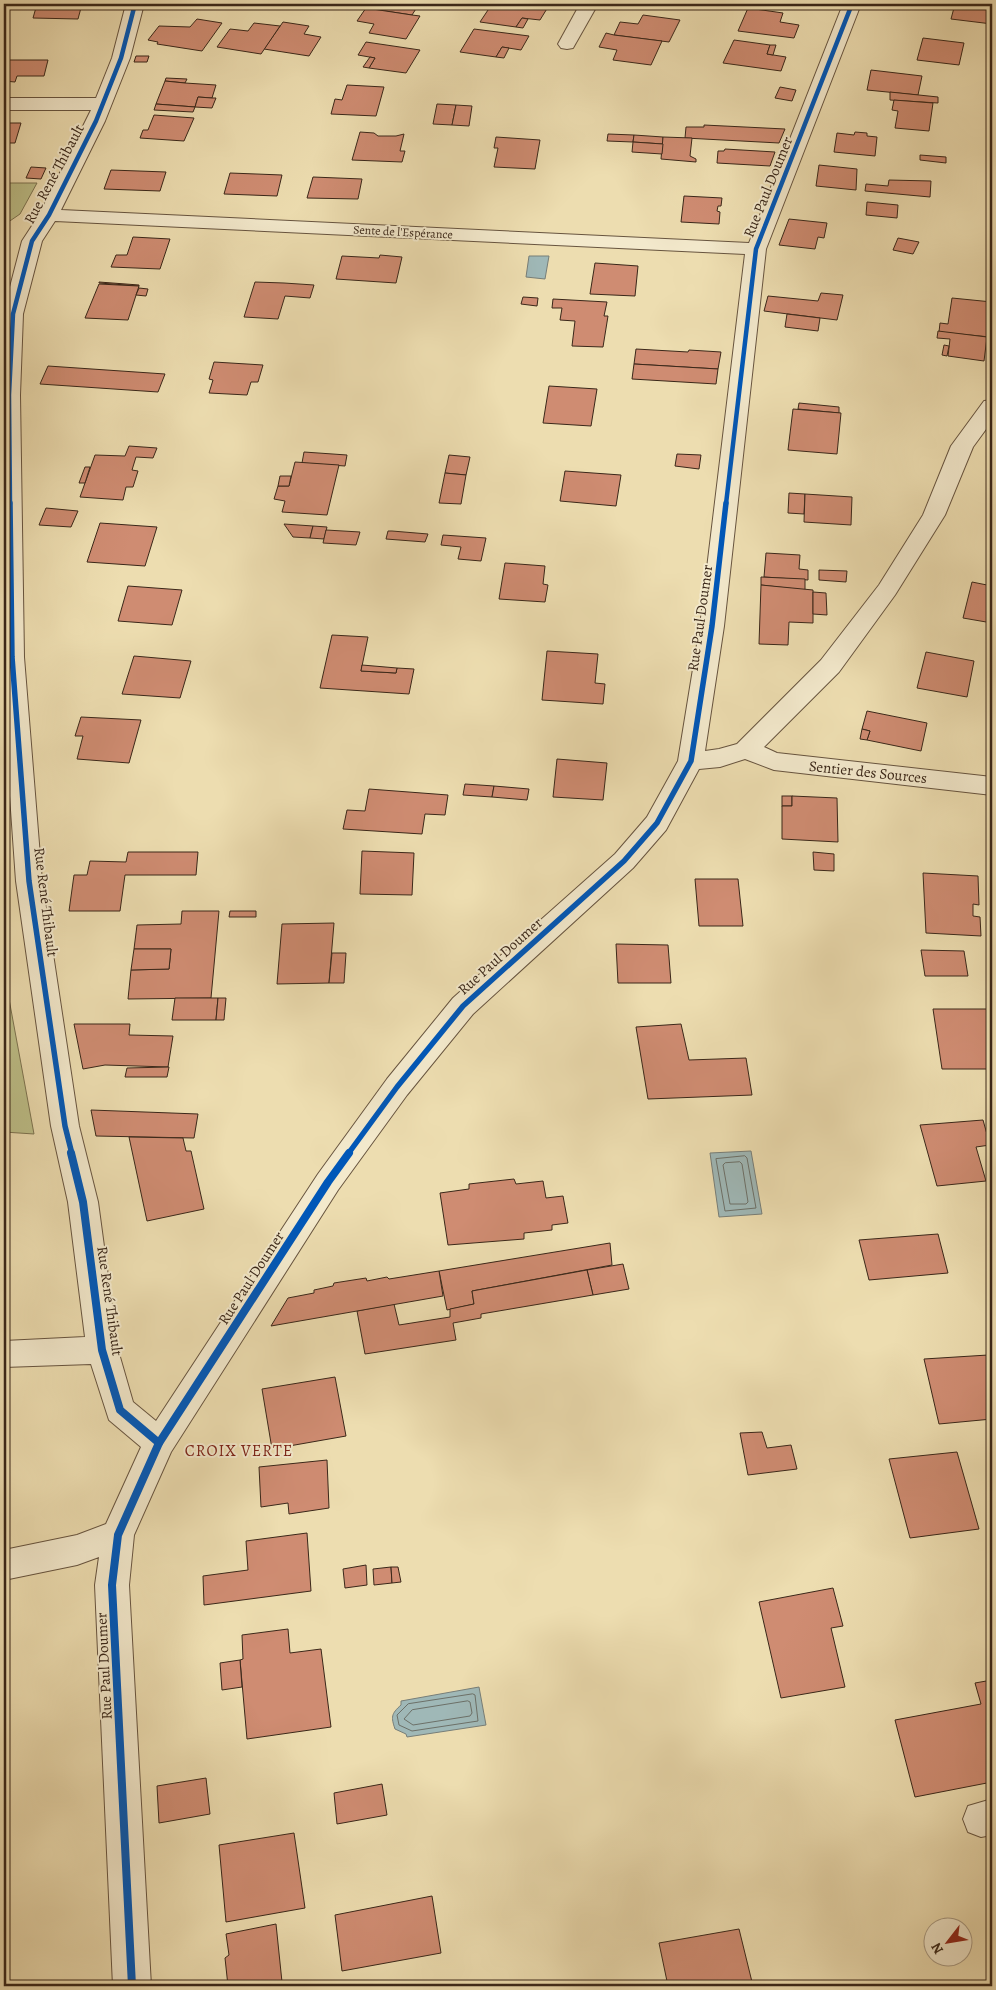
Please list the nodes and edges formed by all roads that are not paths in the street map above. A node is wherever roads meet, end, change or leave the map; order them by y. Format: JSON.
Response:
{"nodes":[{"id":1,"x":135,"y":4,"type":"edge"},
{"id":2,"x":589,"y":4,"type":"edge"},
{"id":3,"x":852,"y":4,"type":"edge"},
{"id":4,"x":567,"y":44,"type":"dead end"},
{"id":5,"x":4,"y":104,"type":"edge"},
{"id":6,"x":102,"y":104,"type":"junction"},
{"id":7,"x":49,"y":214,"type":"junction"},
{"id":8,"x":756,"y":249,"type":"junction"},
{"id":9,"x":992,"y":406,"type":"edge"},
{"id":10,"x":746,"y":750,"type":"junction"},
{"id":11,"x":692,"y":761,"type":"junction"},
{"id":12,"x":992,"y":786,"type":"edge"},
{"id":13,"x":102,"y":1350,"type":"junction"},
{"id":14,"x":4,"y":1354,"type":"edge"},
{"id":15,"x":159,"y":1443,"type":"junction"},
{"id":16,"x":118,"y":1535,"type":"junction"},
{"id":17,"x":4,"y":1565,"type":"edge"},
{"id":18,"x":132,"y":1986,"type":"edge"}],
"edges":[{"from":1,"to":6,"type":"street","name":"Rue René Thibault"},
{"from":2,"to":4,"type":"street"},
{"from":3,"to":8,"type":"street","name":"Rue Paul Doumer"},
{"from":5,"to":6,"type":"street"},
{"from":6,"to":7,"type":"street","name":"Rue René Thibault"},
{"from":7,"to":8,"type":"street","name":"Sente de l'Espérance"},
{"from":7,"to":13,"type":"street","name":"Rue René Thibault"},
{"from":8,"to":11,"type":"street","name":"Rue Paul Doumer"},
{"from":9,"to":10,"type":"street"},
{"from":10,"to":11,"type":"street"},
{"from":10,"to":12,"type":"street","name":"Sentier des Sources"},
{"from":11,"to":15,"type":"street","name":"Rue Paul Doumer"},
{"from":13,"to":14,"type":"street"},
{"from":13,"to":15,"type":"street","name":"Rue René Thibault"},
{"from":15,"to":16,"type":"street","name":"Rue Paul Doumer"},
{"from":16,"to":17,"type":"street"},
{"from":16,"to":18,"type":"street","name":"Rue Paul Doumer"}]}
